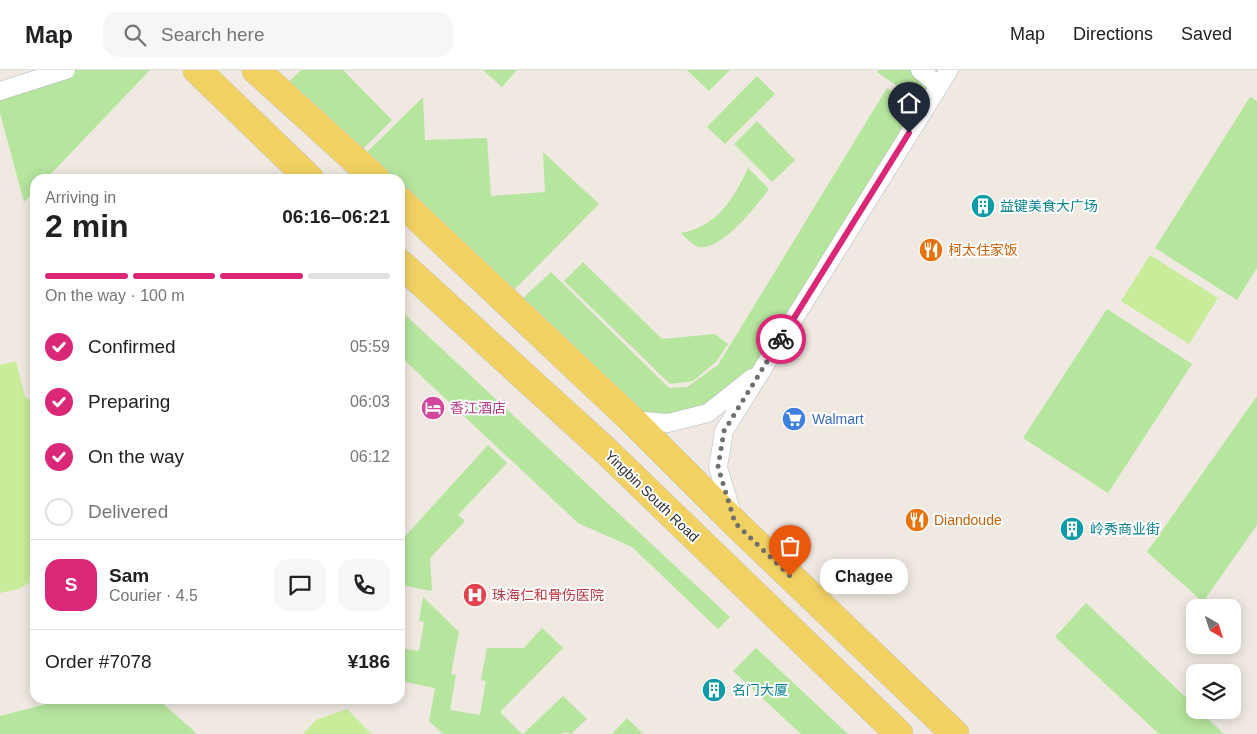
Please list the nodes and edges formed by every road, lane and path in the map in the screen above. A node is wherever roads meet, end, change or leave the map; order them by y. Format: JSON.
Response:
{"nodes":[{"id":1,"x":66,"y":70,"type":"edge"},
{"id":2,"x":198,"y":70,"type":"edge"},
{"id":3,"x":256,"y":70,"type":"edge"},
{"id":4,"x":920,"y":70,"type":"edge"},
{"id":5,"x":949,"y":70,"type":"edge"},
{"id":6,"x":939,"y":86,"type":"junction"},
{"id":7,"x":0,"y":91,"type":"edge"},
{"id":8,"x":305,"y":174,"type":"edge"},
{"id":9,"x":370,"y":174,"type":"edge"},
{"id":10,"x":405,"y":206,"type":"edge"},
{"id":11,"x":405,"y":268,"type":"edge"},
{"id":12,"x":761,"y":372,"type":"junction"},
{"id":13,"x":632,"y":420,"type":"junction"},
{"id":14,"x":735,"y":523,"type":"junction"},
{"id":15,"x":899,"y":734,"type":"edge"},
{"id":16,"x":955,"y":734,"type":"edge"}],
"edges":[{"from":1,"to":7,"type":"street"},
{"from":2,"to":8,"type":"main road"},
{"from":3,"to":9,"type":"main road"},
{"from":4,"to":6,"type":"street"},
{"from":5,"to":6,"type":"street"},
{"from":6,"to":12,"type":"street"},
{"from":10,"to":13,"type":"main road"},
{"from":11,"to":15,"type":"main road","name":"Yingbin South Road"},
{"from":12,"to":13,"type":"street"},
{"from":12,"to":14,"type":"street"},
{"from":13,"to":14,"type":"main road"},
{"from":14,"to":16,"type":"main road"}]}
